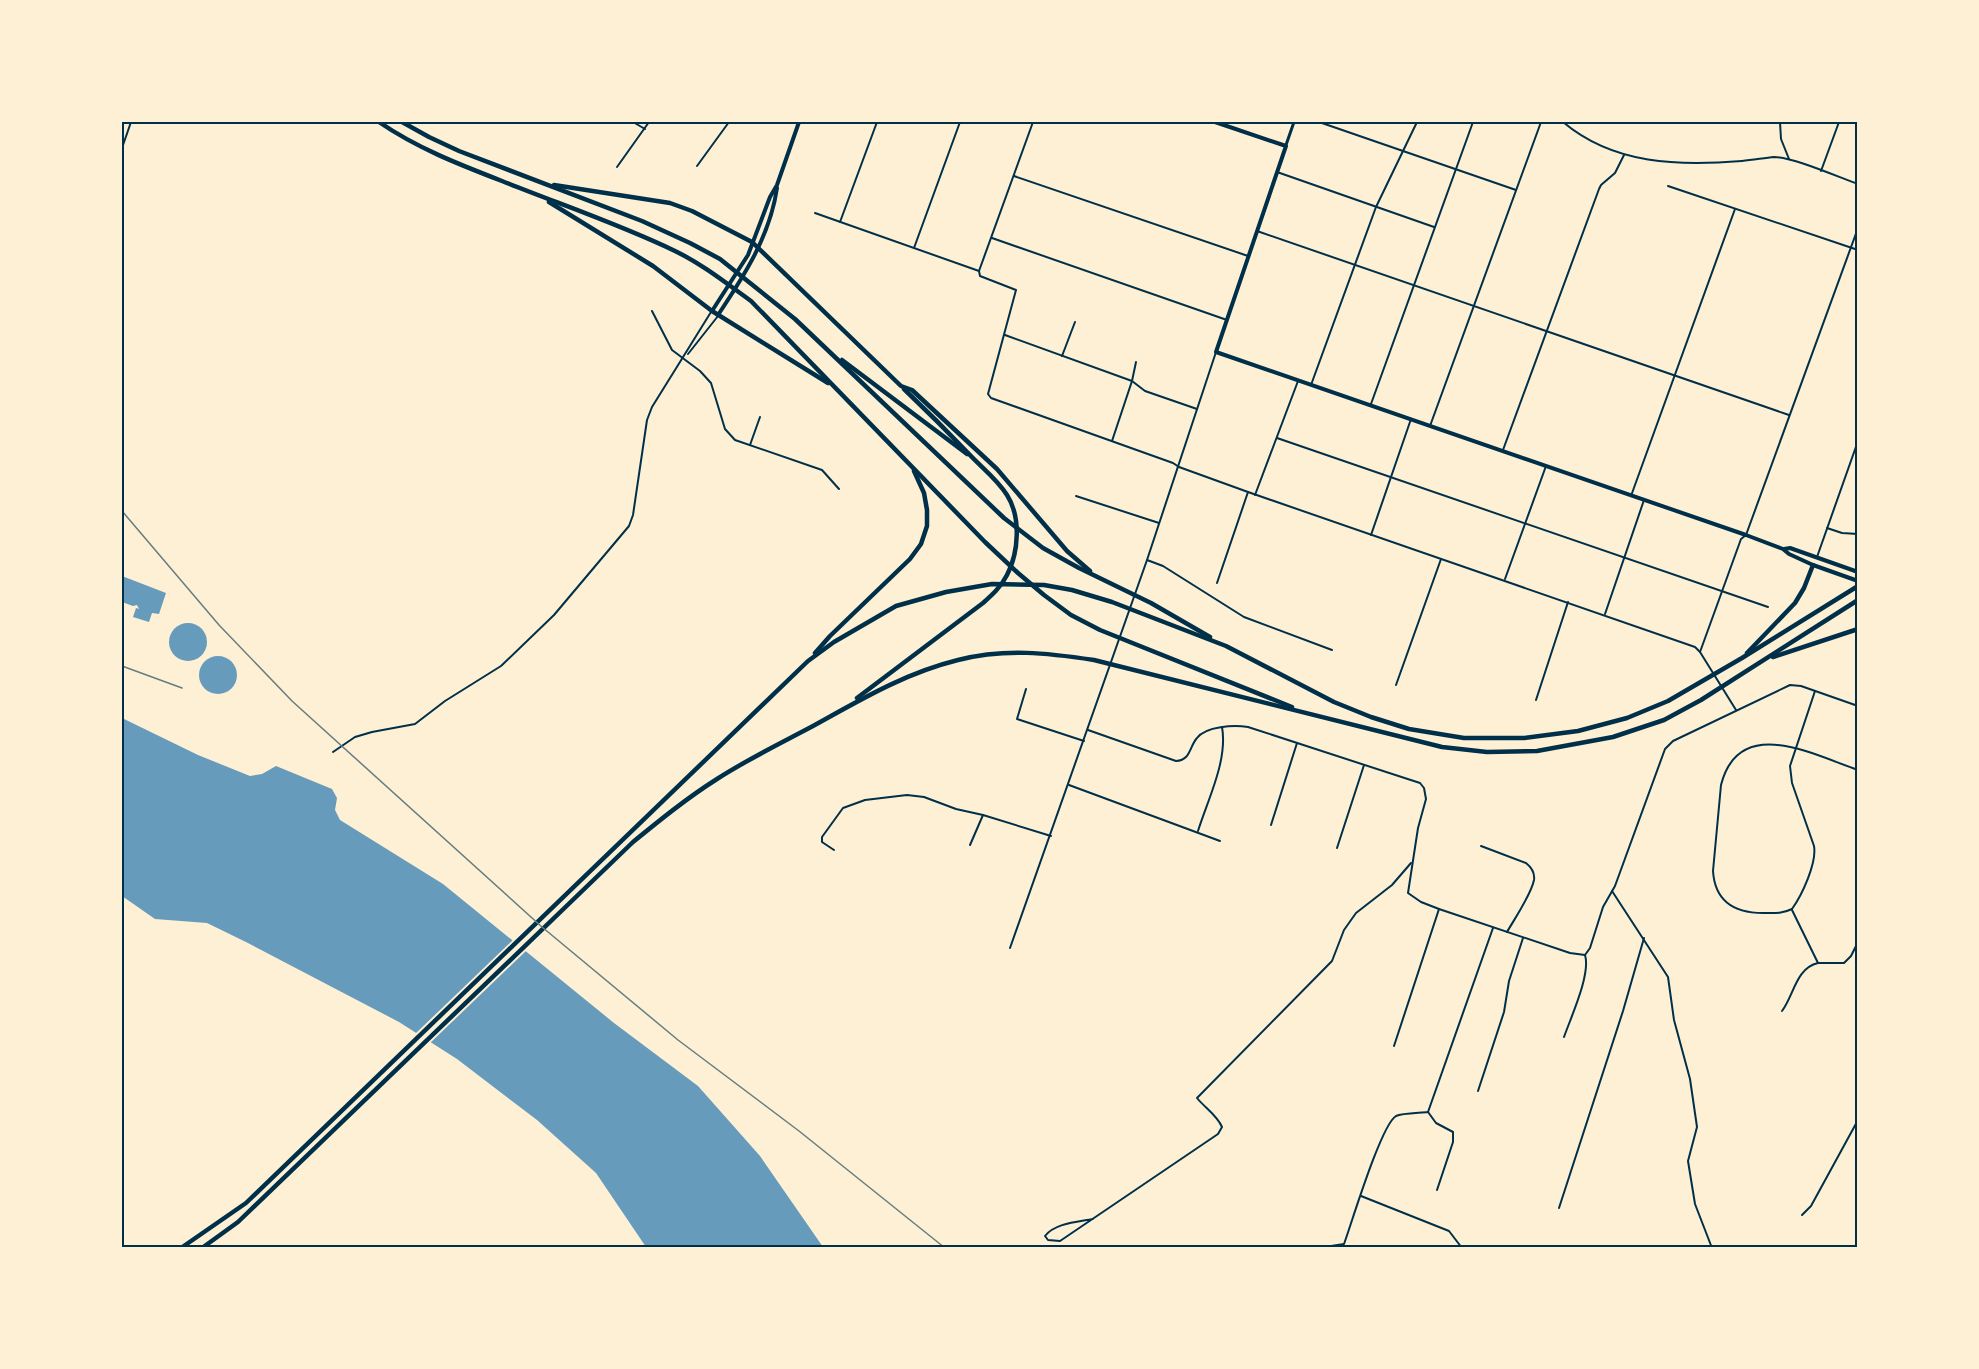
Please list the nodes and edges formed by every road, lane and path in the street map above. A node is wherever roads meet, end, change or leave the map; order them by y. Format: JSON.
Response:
{"nodes":[{"id":1,"x":131,"y":122,"type":"edge"},
{"id":2,"x":379,"y":122,"type":"edge"},
{"id":3,"x":402,"y":122,"type":"edge"},
{"id":4,"x":633,"y":122,"type":"edge"},
{"id":5,"x":649,"y":122,"type":"edge"},
{"id":6,"x":729,"y":122,"type":"edge"},
{"id":7,"x":799,"y":122,"type":"edge"},
{"id":8,"x":877,"y":122,"type":"edge"},
{"id":9,"x":960,"y":122,"type":"edge"},
{"id":10,"x":1033,"y":122,"type":"edge"},
{"id":11,"x":1215,"y":122,"type":"edge"},
{"id":12,"x":1294,"y":122,"type":"edge"},
{"id":13,"x":1319,"y":122,"type":"edge"},
{"id":14,"x":1417,"y":122,"type":"edge"},
{"id":15,"x":1473,"y":122,"type":"edge"},
{"id":16,"x":1541,"y":122,"type":"edge"},
{"id":17,"x":1563,"y":122,"type":"edge"},
{"id":18,"x":1780,"y":122,"type":"edge"},
{"id":19,"x":1839,"y":122,"type":"edge"},
{"id":20,"x":1229,"y":124,"type":"edge"},
{"id":21,"x":645,"y":129,"type":"junction"},
{"id":22,"x":1286,"y":146,"type":"junction"},
{"id":23,"x":122,"y":148,"type":"edge"},
{"id":24,"x":1403,"y":150,"type":"junction"},
{"id":25,"x":1624,"y":155,"type":"junction"},
{"id":26,"x":1790,"y":160,"type":"junction"},
{"id":27,"x":697,"y":166,"type":"dead end"},
{"id":28,"x":618,"y":167,"type":"dead end"},
{"id":29,"x":1456,"y":169,"type":"junction"},
{"id":30,"x":1821,"y":171,"type":"junction"},
{"id":31,"x":1277,"y":172,"type":"junction"},
{"id":32,"x":1014,"y":176,"type":"junction"},
{"id":33,"x":543,"y":183,"type":"junction"},
{"id":34,"x":777,"y":184,"type":"junction"},
{"id":35,"x":1857,"y":184,"type":"edge"},
{"id":36,"x":1668,"y":186,"type":"dead end"},
{"id":37,"x":1516,"y":190,"type":"junction"},
{"id":38,"x":539,"y":196,"type":"junction"},
{"id":39,"x":1376,"y":207,"type":"junction"},
{"id":40,"x":1735,"y":209,"type":"junction"},
{"id":41,"x":815,"y":213,"type":"dead end"},
{"id":42,"x":840,"y":222,"type":"junction"},
{"id":43,"x":1434,"y":227,"type":"junction"},
{"id":44,"x":1857,"y":228,"type":"edge"},
{"id":45,"x":1257,"y":231,"type":"junction"},
{"id":46,"x":992,"y":238,"type":"junction"},
{"id":47,"x":752,"y":242,"type":"junction"},
{"id":48,"x":759,"y":247,"type":"junction"},
{"id":49,"x":914,"y":248,"type":"junction"},
{"id":50,"x":1851,"y":248,"type":"junction"},
{"id":51,"x":1857,"y":250,"type":"edge"},
{"id":52,"x":1248,"y":256,"type":"junction"},
{"id":53,"x":1354,"y":264,"type":"junction"},
{"id":54,"x":979,"y":271,"type":"junction"},
{"id":55,"x":1414,"y":285,"type":"junction"},
{"id":56,"x":1474,"y":305,"type":"junction"},
{"id":57,"x":652,"y":311,"type":"dead end"},
{"id":58,"x":712,"y":311,"type":"junction"},
{"id":59,"x":718,"y":315,"type":"junction"},
{"id":60,"x":1227,"y":320,"type":"junction"},
{"id":61,"x":1075,"y":322,"type":"dead end"},
{"id":62,"x":1546,"y":331,"type":"junction"},
{"id":63,"x":1005,"y":335,"type":"junction"},
{"id":64,"x":821,"y":344,"type":"junction"},
{"id":65,"x":1216,"y":352,"type":"junction"},
{"id":66,"x":1062,"y":356,"type":"junction"},
{"id":67,"x":684,"y":358,"type":"junction"},
{"id":68,"x":1136,"y":362,"type":"dead end"},
{"id":69,"x":1675,"y":375,"type":"junction"},
{"id":70,"x":1132,"y":381,"type":"junction"},
{"id":71,"x":1298,"y":381,"type":"junction"},
{"id":72,"x":1311,"y":385,"type":"junction"},
{"id":73,"x":901,"y":386,"type":"junction"},
{"id":74,"x":836,"y":388,"type":"junction"},
{"id":75,"x":1370,"y":405,"type":"junction"},
{"id":76,"x":1197,"y":409,"type":"junction"},
{"id":77,"x":1789,"y":415,"type":"junction"},
{"id":78,"x":760,"y":417,"type":"dead end"},
{"id":79,"x":1411,"y":419,"type":"junction"},
{"id":80,"x":1430,"y":426,"type":"junction"},
{"id":81,"x":1277,"y":438,"type":"junction"},
{"id":82,"x":1112,"y":441,"type":"junction"},
{"id":83,"x":1857,"y":441,"type":"edge"},
{"id":84,"x":750,"y":445,"type":"junction"},
{"id":85,"x":1503,"y":451,"type":"junction"},
{"id":86,"x":974,"y":459,"type":"junction"},
{"id":87,"x":911,"y":466,"type":"junction"},
{"id":88,"x":1546,"y":466,"type":"junction"},
{"id":89,"x":1179,"y":467,"type":"junction"},
{"id":90,"x":1392,"y":477,"type":"junction"},
{"id":91,"x":840,"y":489,"type":"dead end"},
{"id":92,"x":1248,"y":492,"type":"junction"},
{"id":93,"x":1255,"y":495,"type":"junction"},
{"id":94,"x":1076,"y":496,"type":"dead end"},
{"id":95,"x":1631,"y":496,"type":"junction"},
{"id":96,"x":1644,"y":500,"type":"junction"},
{"id":97,"x":1160,"y":523,"type":"junction"},
{"id":98,"x":1525,"y":523,"type":"junction"},
{"id":99,"x":1827,"y":528,"type":"junction"},
{"id":100,"x":1746,"y":534,"type":"junction"},
{"id":101,"x":1857,"y":534,"type":"edge"},
{"id":102,"x":1371,"y":535,"type":"junction"},
{"id":103,"x":1783,"y":549,"type":"junction"},
{"id":104,"x":1624,"y":558,"type":"junction"},
{"id":105,"x":1816,"y":558,"type":"junction"},
{"id":106,"x":1441,"y":559,"type":"junction"},
{"id":107,"x":1148,"y":560,"type":"junction"},
{"id":108,"x":1813,"y":565,"type":"junction"},
{"id":109,"x":1857,"y":572,"type":"edge"},
{"id":110,"x":1094,"y":575,"type":"junction"},
{"id":111,"x":1505,"y":580,"type":"junction"},
{"id":112,"x":1857,"y":581,"type":"edge"},
{"id":113,"x":1217,"y":583,"type":"dead end"},
{"id":114,"x":1857,"y":586,"type":"edge"},
{"id":115,"x":1722,"y":591,"type":"junction"},
{"id":116,"x":1857,"y":600,"type":"edge"},
{"id":117,"x":1568,"y":602,"type":"junction"},
{"id":118,"x":1767,"y":608,"type":"dead end"},
{"id":119,"x":1605,"y":615,"type":"junction"},
{"id":120,"x":1857,"y":629,"type":"edge"},
{"id":121,"x":1226,"y":646,"type":"junction"},
{"id":122,"x":1332,"y":650,"type":"dead end"},
{"id":123,"x":1700,"y":651,"type":"junction"},
{"id":124,"x":1742,"y":658,"type":"junction"},
{"id":125,"x":1765,"y":660,"type":"junction"},
{"id":126,"x":808,"y":661,"type":"junction"},
{"id":127,"x":1396,"y":686,"type":"dead end"},
{"id":128,"x":1026,"y":689,"type":"dead end"},
{"id":129,"x":1815,"y":691,"type":"junction"},
{"id":130,"x":1536,"y":700,"type":"dead end"},
{"id":131,"x":1857,"y":706,"type":"edge"},
{"id":132,"x":843,"y":709,"type":"junction"},
{"id":133,"x":1736,"y":710,"type":"junction"},
{"id":134,"x":1309,"y":714,"type":"junction"},
{"id":135,"x":1222,"y":727,"type":"junction"},
{"id":136,"x":1088,"y":730,"type":"junction"},
{"id":137,"x":1084,"y":741,"type":"junction"},
{"id":138,"x":1297,"y":742,"type":"junction"},
{"id":139,"x":1796,"y":749,"type":"junction"},
{"id":140,"x":333,"y":752,"type":"dead end"},
{"id":141,"x":1364,"y":765,"type":"junction"},
{"id":142,"x":1857,"y":771,"type":"edge"},
{"id":143,"x":1069,"y":785,"type":"junction"},
{"id":144,"x":983,"y":815,"type":"junction"},
{"id":145,"x":1271,"y":825,"type":"dead end"},
{"id":146,"x":1197,"y":832,"type":"junction"},
{"id":147,"x":1051,"y":836,"type":"junction"},
{"id":148,"x":1220,"y":841,"type":"dead end"},
{"id":149,"x":970,"y":845,"type":"dead end"},
{"id":150,"x":1480,"y":846,"type":"dead end"},
{"id":151,"x":1337,"y":848,"type":"dead end"},
{"id":152,"x":834,"y":850,"type":"dead end"},
{"id":153,"x":1413,"y":861,"type":"junction"},
{"id":154,"x":1612,"y":891,"type":"junction"},
{"id":155,"x":1439,"y":909,"type":"junction"},
{"id":156,"x":1792,"y":909,"type":"junction"},
{"id":157,"x":1493,"y":927,"type":"junction"},
{"id":158,"x":1507,"y":932,"type":"junction"},
{"id":159,"x":1523,"y":938,"type":"junction"},
{"id":160,"x":1644,"y":938,"type":"junction"},
{"id":161,"x":1857,"y":944,"type":"edge"},
{"id":162,"x":1010,"y":948,"type":"dead end"},
{"id":163,"x":1585,"y":955,"type":"junction"},
{"id":164,"x":1818,"y":963,"type":"junction"},
{"id":165,"x":1782,"y":1011,"type":"dead end"},
{"id":166,"x":1564,"y":1037,"type":"dead end"},
{"id":167,"x":1394,"y":1046,"type":"dead end"},
{"id":168,"x":1478,"y":1091,"type":"dead end"},
{"id":169,"x":1428,"y":1112,"type":"junction"},
{"id":170,"x":1857,"y":1120,"type":"edge"},
{"id":171,"x":1437,"y":1190,"type":"dead end"},
{"id":172,"x":1361,"y":1196,"type":"junction"},
{"id":173,"x":1559,"y":1208,"type":"dead end"},
{"id":174,"x":1802,"y":1215,"type":"dead end"},
{"id":175,"x":1093,"y":1219,"type":"junction"},
{"id":176,"x":181,"y":1248,"type":"edge"},
{"id":177,"x":202,"y":1248,"type":"edge"},
{"id":178,"x":1318,"y":1248,"type":"edge"},
{"id":179,"x":1462,"y":1248,"type":"edge"},
{"id":180,"x":1712,"y":1248,"type":"edge"}],
"edges":[{"from":1,"to":23,"type":"street"},
{"from":2,"to":38,"type":"highway"},
{"from":3,"to":33,"type":"highway"},
{"from":4,"to":21,"type":"street"},
{"from":5,"to":21,"type":"street"},
{"from":6,"to":27,"type":"street"},
{"from":7,"to":34,"type":"main road"},
{"from":8,"to":42,"type":"street"},
{"from":9,"to":49,"type":"street"},
{"from":10,"to":32,"type":"street"},
{"from":11,"to":20,"type":"main road"},
{"from":12,"to":22,"type":"street"},
{"from":13,"to":24,"type":"street"},
{"from":14,"to":24,"type":"street"},
{"from":15,"to":29,"type":"street"},
{"from":16,"to":37,"type":"street"},
{"from":17,"to":25,"type":"street"},
{"from":18,"to":26,"type":"street"},
{"from":19,"to":30,"type":"street"},
{"from":20,"to":22,"type":"main road"},
{"from":21,"to":28,"type":"street"},
{"from":22,"to":31,"type":"main road"},
{"from":24,"to":29,"type":"street"},
{"from":24,"to":39,"type":"street"},
{"from":25,"to":26,"type":"street"},
{"from":25,"to":62,"type":"street"},
{"from":26,"to":30,"type":"street"},
{"from":29,"to":37,"type":"street"},
{"from":29,"to":43,"type":"street"},
{"from":30,"to":35,"type":"street"},
{"from":31,"to":39,"type":"street"},
{"from":31,"to":45,"type":"main road"},
{"from":32,"to":46,"type":"street"},
{"from":32,"to":52,"type":"street"},
{"from":33,"to":47,"type":"highway"},
{"from":33,"to":64,"type":"highway"},
{"from":34,"to":47,"type":"main road"},
{"from":34,"to":48,"type":"main road"},
{"from":36,"to":40,"type":"street"},
{"from":37,"to":56,"type":"street"},
{"from":38,"to":58,"type":"highway"},
{"from":38,"to":74,"type":"highway"},
{"from":39,"to":43,"type":"street"},
{"from":39,"to":53,"type":"street"},
{"from":40,"to":50,"type":"street"},
{"from":40,"to":69,"type":"street"},
{"from":41,"to":42,"type":"street"},
{"from":42,"to":49,"type":"street"},
{"from":43,"to":55,"type":"street"},
{"from":44,"to":50,"type":"street"},
{"from":45,"to":52,"type":"main road"},
{"from":45,"to":53,"type":"street"},
{"from":46,"to":54,"type":"street"},
{"from":46,"to":60,"type":"street"},
{"from":47,"to":48,"type":"highway"},
{"from":47,"to":58,"type":"main road"},
{"from":48,"to":59,"type":"main road"},
{"from":48,"to":73,"type":"highway"},
{"from":49,"to":54,"type":"street"},
{"from":50,"to":51,"type":"street"},
{"from":50,"to":77,"type":"street"},
{"from":52,"to":60,"type":"main road"},
{"from":53,"to":55,"type":"street"},
{"from":53,"to":72,"type":"street"},
{"from":54,"to":63,"type":"street"},
{"from":55,"to":56,"type":"street"},
{"from":55,"to":75,"type":"street"},
{"from":56,"to":62,"type":"street"},
{"from":56,"to":80,"type":"street"},
{"from":57,"to":67,"type":"street"},
{"from":58,"to":59,"type":"highway"},
{"from":58,"to":67,"type":"street"},
{"from":59,"to":67,"type":"street"},
{"from":59,"to":74,"type":"highway"},
{"from":60,"to":65,"type":"main road"},
{"from":61,"to":66,"type":"street"},
{"from":62,"to":69,"type":"street"},
{"from":62,"to":85,"type":"street"},
{"from":63,"to":66,"type":"street"},
{"from":63,"to":82,"type":"street"},
{"from":64,"to":86,"type":"highway"},
{"from":64,"to":110,"type":"highway"},
{"from":65,"to":71,"type":"main road"},
{"from":65,"to":76,"type":"street"},
{"from":66,"to":70,"type":"street"},
{"from":67,"to":84,"type":"street"},
{"from":67,"to":140,"type":"street"},
{"from":68,"to":70,"type":"street"},
{"from":69,"to":77,"type":"street"},
{"from":69,"to":95,"type":"street"},
{"from":70,"to":76,"type":"street"},
{"from":70,"to":82,"type":"street"},
{"from":71,"to":72,"type":"main road"},
{"from":71,"to":81,"type":"street"},
{"from":72,"to":75,"type":"main road"},
{"from":73,"to":86,"type":"highway"},
{"from":73,"to":110,"type":"highway"},
{"from":74,"to":87,"type":"highway"},
{"from":75,"to":79,"type":"main road"},
{"from":76,"to":89,"type":"street"},
{"from":77,"to":100,"type":"street"},
{"from":78,"to":84,"type":"street"},
{"from":79,"to":80,"type":"main road"},
{"from":79,"to":90,"type":"street"},
{"from":80,"to":85,"type":"main road"},
{"from":81,"to":90,"type":"street"},
{"from":81,"to":93,"type":"street"},
{"from":82,"to":89,"type":"street"},
{"from":83,"to":99,"type":"street"},
{"from":84,"to":91,"type":"street"},
{"from":85,"to":88,"type":"main road"},
{"from":86,"to":132,"type":"highway"},
{"from":87,"to":126,"type":"highway"},
{"from":87,"to":134,"type":"highway"},
{"from":88,"to":95,"type":"main road"},
{"from":88,"to":98,"type":"street"},
{"from":89,"to":92,"type":"street"},
{"from":89,"to":97,"type":"street"},
{"from":90,"to":98,"type":"street"},
{"from":90,"to":102,"type":"street"},
{"from":92,"to":93,"type":"street"},
{"from":92,"to":113,"type":"street"},
{"from":93,"to":102,"type":"street"},
{"from":94,"to":97,"type":"street"},
{"from":95,"to":96,"type":"main road"},
{"from":96,"to":100,"type":"main road"},
{"from":96,"to":104,"type":"street"},
{"from":97,"to":107,"type":"street"},
{"from":98,"to":104,"type":"street"},
{"from":98,"to":111,"type":"street"},
{"from":99,"to":101,"type":"street"},
{"from":99,"to":105,"type":"street"},
{"from":100,"to":103,"type":"main road"},
{"from":100,"to":115,"type":"street"},
{"from":102,"to":106,"type":"street"},
{"from":103,"to":105,"type":"main road"},
{"from":103,"to":108,"type":"main road"},
{"from":104,"to":115,"type":"street"},
{"from":104,"to":119,"type":"street"},
{"from":105,"to":108,"type":"main road"},
{"from":105,"to":109,"type":"main road"},
{"from":106,"to":111,"type":"street"},
{"from":106,"to":127,"type":"street"},
{"from":107,"to":122,"type":"street"},
{"from":107,"to":136,"type":"street"},
{"from":108,"to":112,"type":"main road"},
{"from":108,"to":124,"type":"highway"},
{"from":110,"to":121,"type":"highway"},
{"from":111,"to":117,"type":"street"},
{"from":114,"to":124,"type":"highway"},
{"from":115,"to":118,"type":"street"},
{"from":115,"to":123,"type":"street"},
{"from":116,"to":125,"type":"highway"},
{"from":117,"to":119,"type":"street"},
{"from":117,"to":130,"type":"street"},
{"from":119,"to":123,"type":"street"},
{"from":120,"to":125,"type":"highway"},
{"from":121,"to":124,"type":"highway"},
{"from":121,"to":126,"type":"highway"},
{"from":123,"to":133,"type":"street"},
{"from":125,"to":134,"type":"highway"},
{"from":126,"to":176,"type":"highway"},
{"from":128,"to":137,"type":"street"},
{"from":129,"to":131,"type":"street"},
{"from":129,"to":133,"type":"street"},
{"from":129,"to":139,"type":"street"},
{"from":132,"to":134,"type":"highway"},
{"from":132,"to":177,"type":"highway"},
{"from":133,"to":154,"type":"street"},
{"from":135,"to":136,"type":"street"},
{"from":135,"to":138,"type":"street"},
{"from":135,"to":146,"type":"street"},
{"from":136,"to":137,"type":"street"},
{"from":137,"to":143,"type":"street"},
{"from":138,"to":141,"type":"street"},
{"from":138,"to":145,"type":"street"},
{"from":139,"to":142,"type":"street"},
{"from":139,"to":156,"type":"street"},
{"from":139,"to":156,"type":"street"},
{"from":141,"to":151,"type":"street"},
{"from":141,"to":153,"type":"street"},
{"from":143,"to":146,"type":"street"},
{"from":143,"to":147,"type":"street"},
{"from":144,"to":147,"type":"street"},
{"from":144,"to":149,"type":"street"},
{"from":144,"to":152,"type":"street"},
{"from":146,"to":148,"type":"street"},
{"from":147,"to":162,"type":"street"},
{"from":150,"to":158,"type":"street"},
{"from":153,"to":155,"type":"street"},
{"from":153,"to":175,"type":"street"},
{"from":154,"to":160,"type":"street"},
{"from":154,"to":163,"type":"street"},
{"from":155,"to":157,"type":"street"},
{"from":155,"to":167,"type":"street"},
{"from":156,"to":164,"type":"street"},
{"from":157,"to":158,"type":"street"},
{"from":157,"to":169,"type":"street"},
{"from":158,"to":159,"type":"street"},
{"from":159,"to":163,"type":"street"},
{"from":159,"to":168,"type":"street"},
{"from":160,"to":173,"type":"street"},
{"from":160,"to":180,"type":"street"},
{"from":161,"to":164,"type":"street"},
{"from":163,"to":166,"type":"street"},
{"from":164,"to":165,"type":"street"},
{"from":169,"to":171,"type":"street"},
{"from":169,"to":172,"type":"street"},
{"from":170,"to":174,"type":"street"},
{"from":172,"to":178,"type":"street"},
{"from":172,"to":179,"type":"street"},
{"from":175,"to":175,"type":"street"}]}
